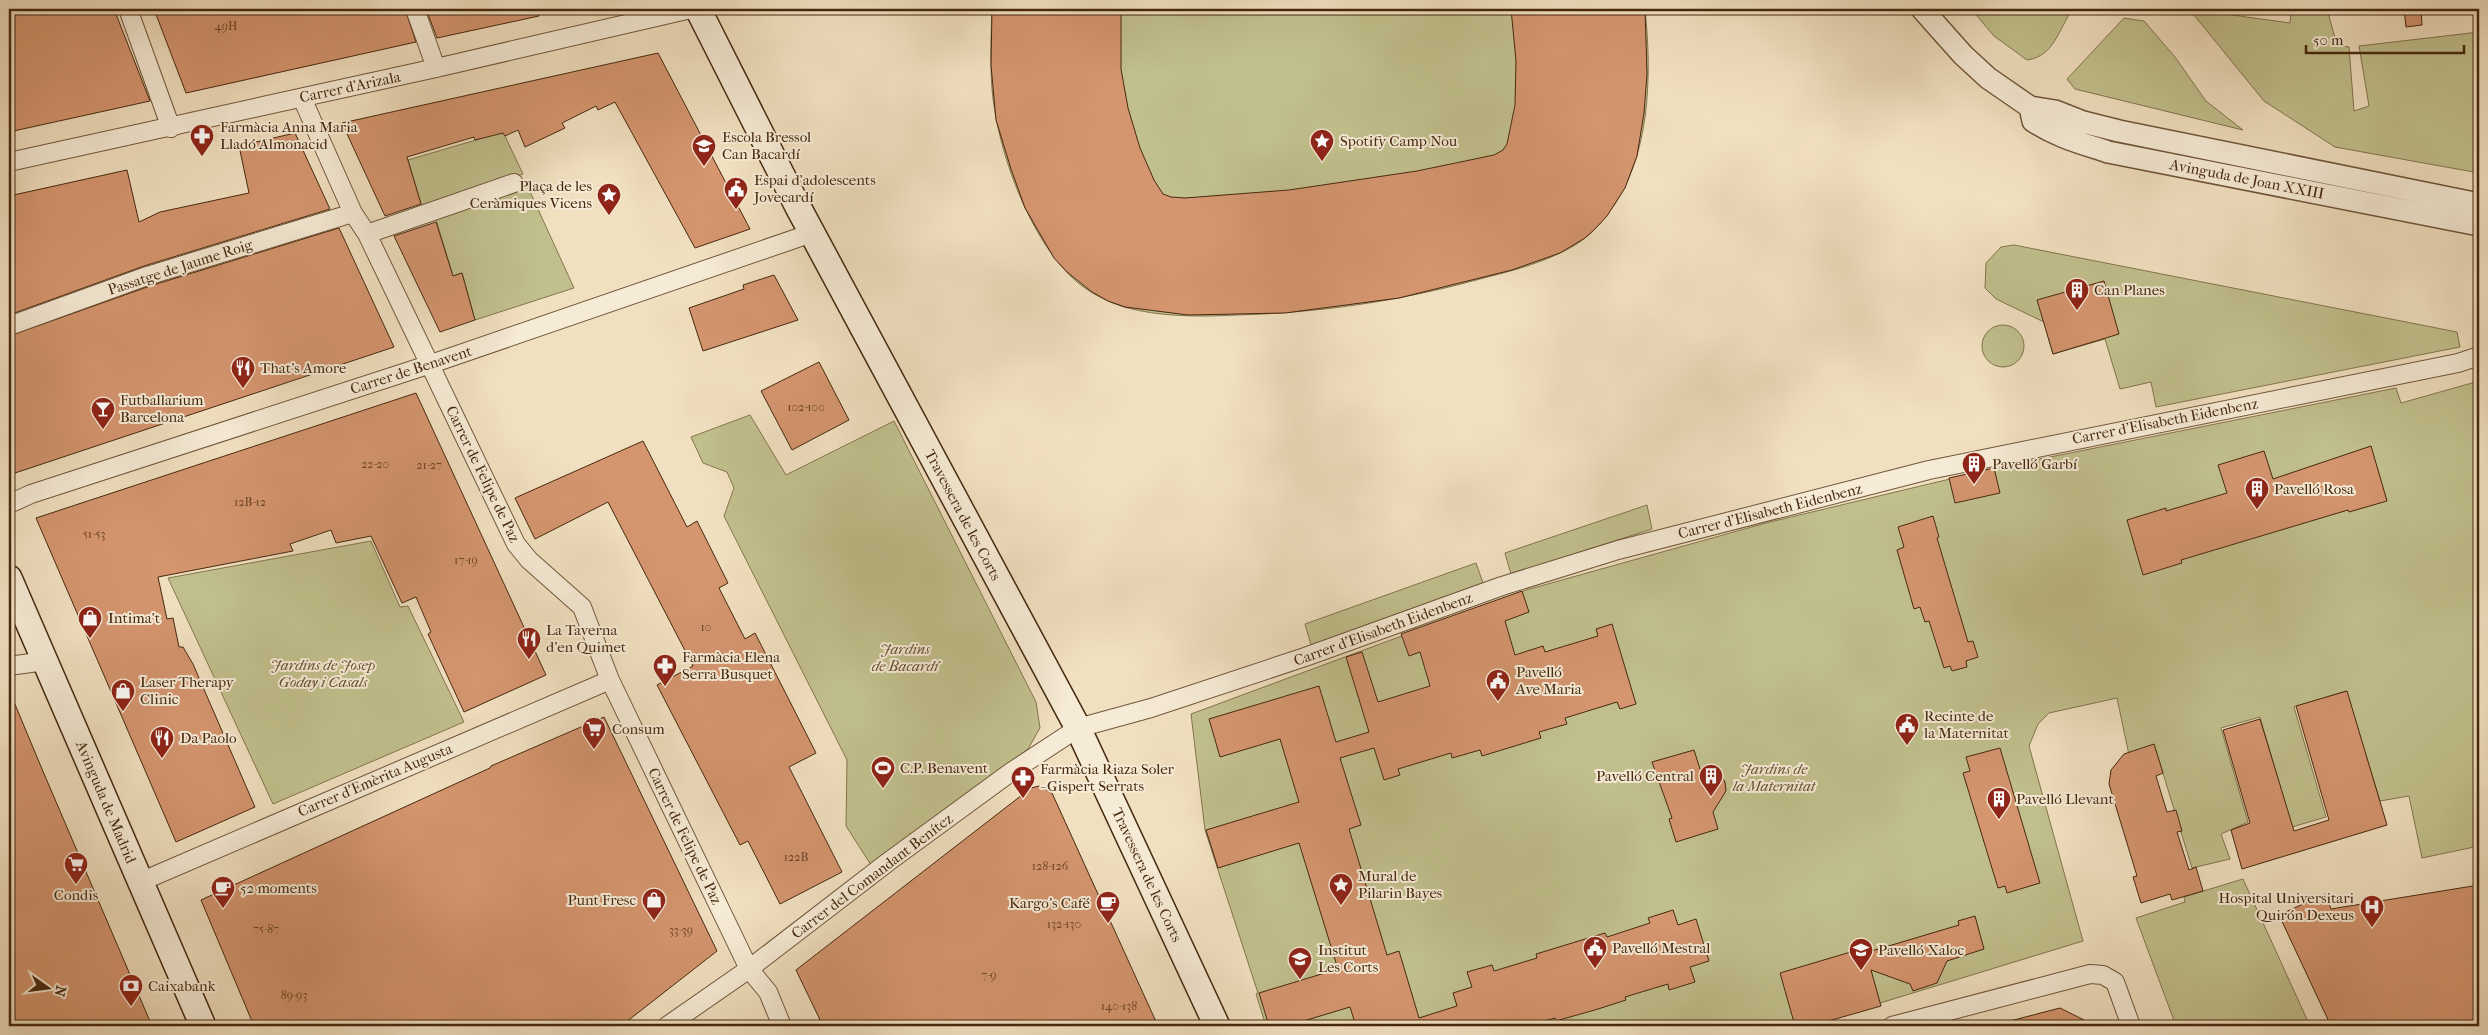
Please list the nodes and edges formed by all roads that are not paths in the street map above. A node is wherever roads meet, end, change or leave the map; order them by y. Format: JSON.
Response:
{"nodes":[{"id":1,"x":128,"y":9,"type":"edge"},
{"id":2,"x":415,"y":9,"type":"edge"},
{"id":3,"x":690,"y":9,"type":"edge"},
{"id":4,"x":698,"y":9,"type":"edge"},
{"id":5,"x":1922,"y":9,"type":"edge"},
{"id":6,"x":436,"y":68,"type":"junction"},
{"id":7,"x":302,"y":98,"type":"junction"},
{"id":8,"x":2030,"y":107,"type":"junction"},
{"id":9,"x":171,"y":128,"type":"junction"},
{"id":10,"x":9,"y":162,"type":"edge"},
{"id":11,"x":514,"y":183,"type":"dead end"},
{"id":12,"x":2479,"y":204,"type":"edge"},
{"id":13,"x":353,"y":213,"type":"junction"},
{"id":14,"x":2479,"y":225,"type":"edge"},
{"id":15,"x":367,"y":234,"type":"junction"},
{"id":16,"x":812,"y":234,"type":"junction"},
{"id":17,"x":9,"y":326,"type":"edge"},
{"id":18,"x":2479,"y":356,"type":"edge"},
{"id":19,"x":430,"y":364,"type":"junction"},
{"id":20,"x":9,"y":504,"type":"edge"},
{"id":21,"x":9,"y":578,"type":"edge"},
{"id":22,"x":45,"y":661,"type":"junction"},
{"id":23,"x":9,"y":666,"type":"edge"},
{"id":24,"x":610,"y":680,"type":"junction"},
{"id":25,"x":1078,"y":728,"type":"junction"},
{"id":26,"x":140,"y":882,"type":"junction"},
{"id":27,"x":749,"y":969,"type":"junction"},
{"id":28,"x":203,"y":1026,"type":"edge"},
{"id":29,"x":667,"y":1026,"type":"edge"},
{"id":30,"x":782,"y":1026,"type":"edge"},
{"id":31,"x":1217,"y":1026,"type":"edge"},
{"id":32,"x":1892,"y":1026,"type":"edge"},
{"id":33,"x":2131,"y":1026,"type":"edge"}],
"edges":[{"from":1,"to":9,"type":"street"},
{"from":2,"to":6,"type":"street"},
{"from":3,"to":6,"type":"street","name":"Carrer d'Arizala"},
{"from":4,"to":16,"type":"main road","name":"Travessera de les Corts"},
{"from":5,"to":8,"type":"street","name":"Avinguda de Joan XXIII"},
{"from":6,"to":7,"type":"street","name":"Carrer d'Arizala"},
{"from":7,"to":9,"type":"street","name":"Carrer d'Arizala"},
{"from":7,"to":13,"type":"street","name":"Carrer de Felipe de Paz"},
{"from":8,"to":12,"type":"street","name":"Avinguda de Joan XXIII"},
{"from":8,"to":14,"type":"street","name":"Avinguda de Joan XXIII"},
{"from":9,"to":10,"type":"street","name":"Carrer d'Arizala"},
{"from":11,"to":15,"type":"street"},
{"from":13,"to":15,"type":"street","name":"Carrer de Felipe de Paz"},
{"from":13,"to":17,"type":"street","name":"Passatge de Jaume Roig"},
{"from":15,"to":19,"type":"street","name":"Carrer de Felipe de Paz"},
{"from":16,"to":19,"type":"street","name":"Carrer de Benavent"},
{"from":16,"to":25,"type":"main road","name":"Travessera de les Corts"},
{"from":18,"to":25,"type":"street","name":"Carrer d'Elisabeth Eidenbenz"},
{"from":19,"to":20,"type":"street","name":"Carrer de Benavent"},
{"from":19,"to":24,"type":"street","name":"Carrer de Felipe de Paz"},
{"from":21,"to":22,"type":"main road","name":"Avinguda de Madrid"},
{"from":22,"to":23,"type":"street"},
{"from":22,"to":26,"type":"main road","name":"Avinguda de Madrid"},
{"from":24,"to":26,"type":"street","name":"Carrer d'Emèrita Augusta"},
{"from":24,"to":27,"type":"street","name":"Carrer de Felipe de Paz"},
{"from":25,"to":27,"type":"street","name":"Carrer del Comandant Benítez"},
{"from":25,"to":31,"type":"main road","name":"Travessera de les Corts"},
{"from":26,"to":28,"type":"main road","name":"Avinguda de Madrid"},
{"from":27,"to":29,"type":"street","name":"Carrer del Comandant Benítez"},
{"from":27,"to":30,"type":"street","name":"Carrer de Felipe de Paz"},
{"from":32,"to":33,"type":"street"}]}
